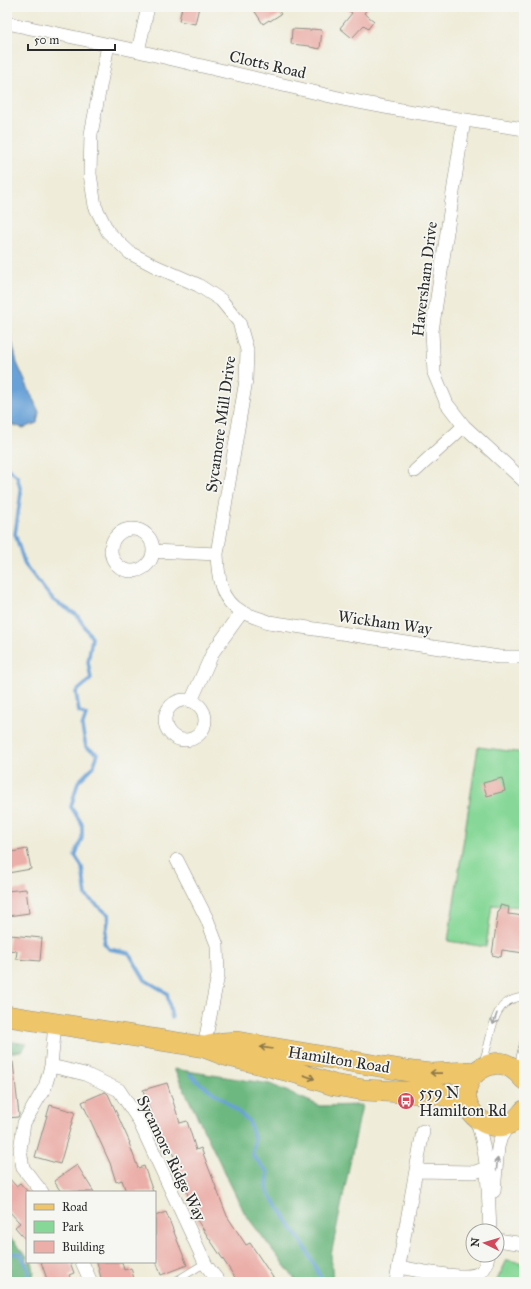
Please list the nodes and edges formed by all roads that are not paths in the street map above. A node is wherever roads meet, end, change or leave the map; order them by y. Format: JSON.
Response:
{"nodes":[{"id":1,"x":148,"y":7,"type":"edge"},
{"id":2,"x":7,"y":23,"type":"edge"},
{"id":3,"x":108,"y":45,"type":"junction"},
{"id":4,"x":138,"y":51,"type":"junction"},
{"id":5,"x":464,"y":120,"type":"junction"},
{"id":6,"x":524,"y":129,"type":"edge"},
{"id":7,"x":464,"y":426,"type":"junction"},
{"id":8,"x":415,"y":471,"type":"dead end"},
{"id":9,"x":524,"y":481,"type":"edge"},
{"id":10,"x":153,"y":551,"type":"dead end"},
{"id":11,"x":217,"y":554,"type":"junction"},
{"id":12,"x":242,"y":612,"type":"junction"},
{"id":13,"x":524,"y":657,"type":"edge"},
{"id":14,"x":191,"y":701,"type":"dead end"},
{"id":15,"x":177,"y":860,"type":"dead end"},
{"id":16,"x":524,"y":997,"type":"edge"},
{"id":17,"x":7,"y":1016,"type":"edge"},
{"id":18,"x":55,"y":1024,"type":"junction"},
{"id":19,"x":524,"y":1041,"type":"edge"},
{"id":20,"x":204,"y":1047,"type":"junction"},
{"id":21,"x":51,"y":1066,"type":"junction"},
{"id":22,"x":477,"y":1071,"type":"junction"},
{"id":23,"x":522,"y":1076,"type":"edge"},
{"id":24,"x":472,"y":1112,"type":"junction"},
{"id":25,"x":519,"y":1118,"type":"edge"},
{"id":26,"x":423,"y":1131,"type":"dead end"},
{"id":27,"x":486,"y":1168,"type":"junction"},
{"id":28,"x":416,"y":1171,"type":"junction"},
{"id":29,"x":41,"y":1191,"type":"edge"},
{"id":30,"x":489,"y":1223,"type":"edge"},
{"id":31,"x":491,"y":1223,"type":"edge"},
{"id":32,"x":505,"y":1241,"type":"edge"},
{"id":33,"x":524,"y":1244,"type":"edge"},
{"id":34,"x":82,"y":1263,"type":"edge"},
{"id":35,"x":205,"y":1263,"type":"junction"},
{"id":36,"x":486,"y":1263,"type":"edge"},
{"id":37,"x":399,"y":1267,"type":"junction"},
{"id":38,"x":91,"y":1282,"type":"edge"},
{"id":39,"x":174,"y":1282,"type":"edge"},
{"id":40,"x":219,"y":1282,"type":"edge"},
{"id":41,"x":396,"y":1282,"type":"edge"}],
"edges":[{"from":1,"to":4,"type":"street"},
{"from":2,"to":3,"type":"street","name":"Clotts Road"},
{"from":3,"to":4,"type":"street","name":"Clotts Road"},
{"from":3,"to":11,"type":"street","name":"Sycamore Mill Drive"},
{"from":4,"to":5,"type":"street","name":"Clotts Road"},
{"from":5,"to":6,"type":"street","name":"Clotts Road"},
{"from":5,"to":7,"type":"street","name":"Haversham Drive"},
{"from":7,"to":8,"type":"street"},
{"from":7,"to":9,"type":"street","name":"Haversham Drive"},
{"from":10,"to":11,"type":"street"},
{"from":11,"to":12,"type":"street","name":"Sycamore Mill Drive"},
{"from":12,"to":13,"type":"street","name":"Wickham Way"},
{"from":12,"to":14,"type":"street"},
{"from":15,"to":20,"type":"street"},
{"from":16,"to":22,"type":"lane","one_way":true},
{"from":17,"to":18,"type":"main road","name":"Hamilton Road"},
{"from":18,"to":20,"type":"main road","name":"Hamilton Road"},
{"from":18,"to":21,"type":"street"},
{"from":19,"to":23,"type":"lane"},
{"from":22,"to":20,"type":"main road","name":"Hamilton Road","one_way":true},
{"from":20,"to":24,"type":"main road","name":"Hamilton Road","one_way":true},
{"from":21,"to":29,"type":"street"},
{"from":21,"to":35,"type":"street","name":"Sycamore Ridge Way"},
{"from":22,"to":23,"type":"main road","name":"Hamilton Road"},
{"from":22,"to":24,"type":"main road"},
{"from":24,"to":25,"type":"main road","name":"Hamilton Road"},
{"from":24,"to":27,"type":"street"},
{"from":31,"to":25,"type":"street","one_way":true},
{"from":26,"to":28,"type":"street"},
{"from":27,"to":28,"type":"street"},
{"from":27,"to":30,"type":"street"},
{"from":28,"to":37,"type":"street"},
{"from":32,"to":33,"type":"street"},
{"from":34,"to":38,"type":"street"},
{"from":35,"to":39,"type":"lane"},
{"from":35,"to":40,"type":"street","name":"Sycamore Ridge Way"},
{"from":36,"to":37,"type":"street"},
{"from":37,"to":41,"type":"street"}]}
